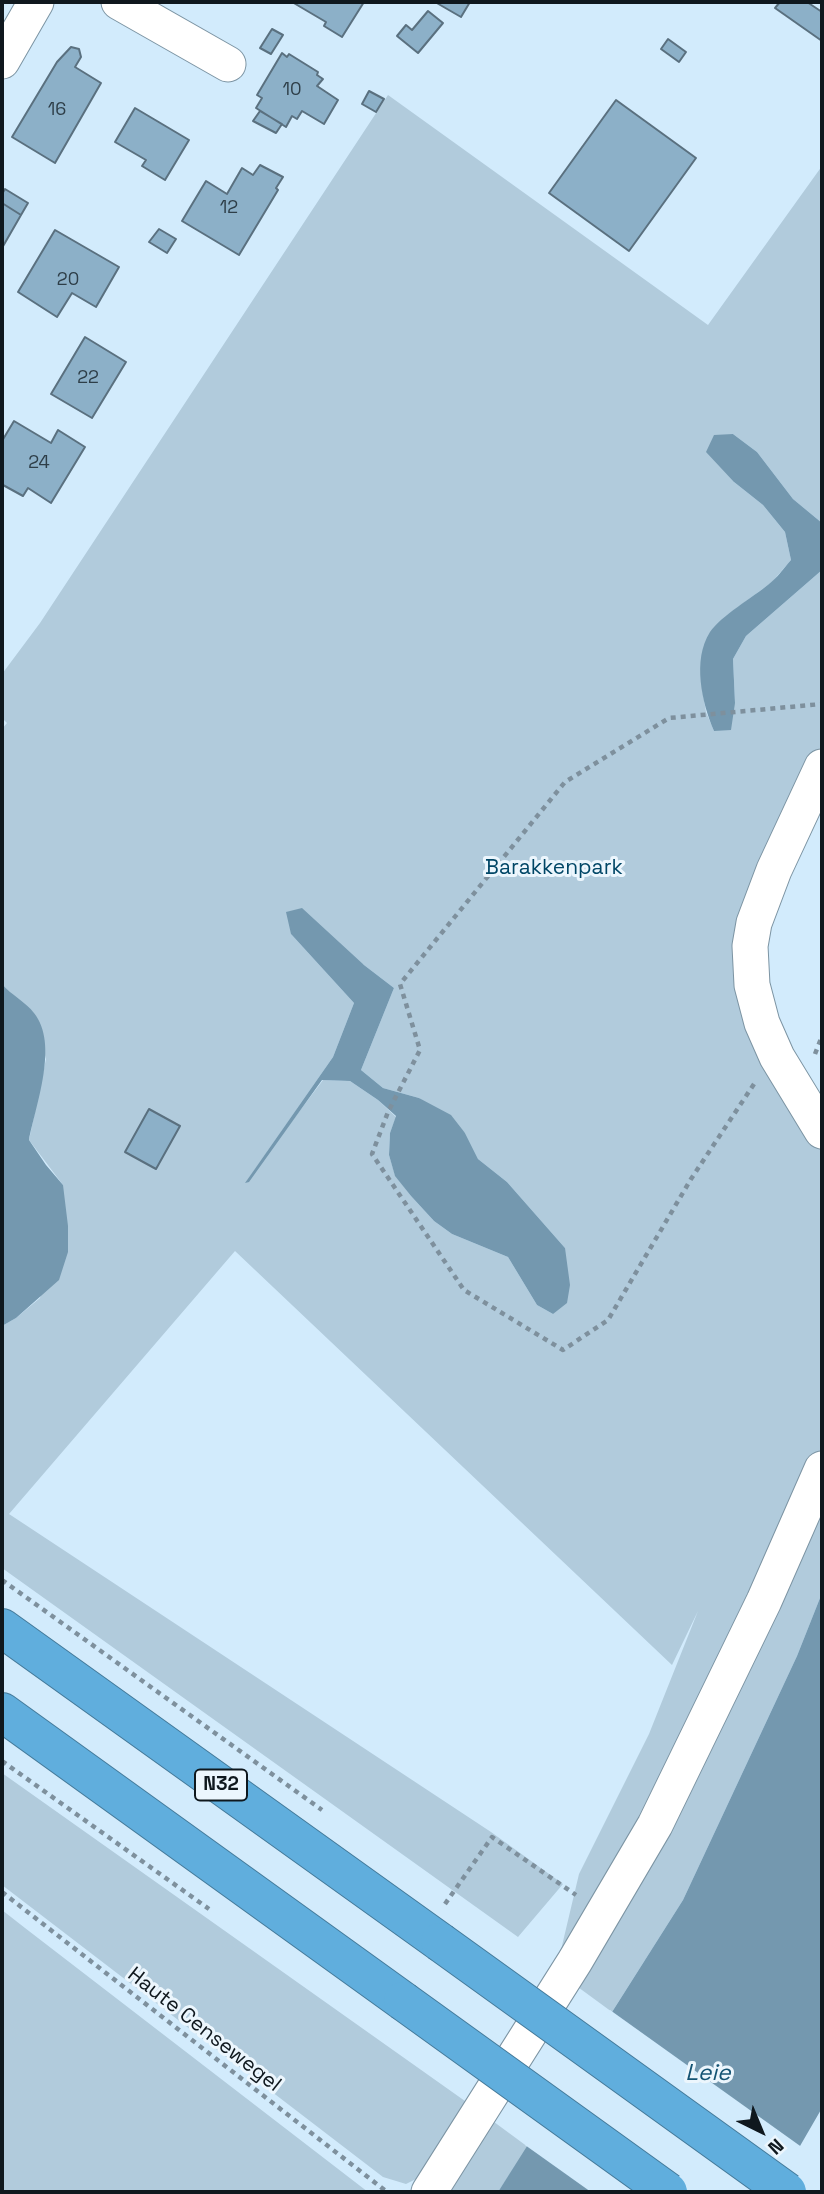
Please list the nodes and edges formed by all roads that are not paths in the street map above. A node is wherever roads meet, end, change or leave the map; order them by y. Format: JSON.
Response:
{"nodes":[{"id":1,"x":36,"y":2,"type":"edge"},
{"id":2,"x":118,"y":2,"type":"edge"},
{"id":3,"x":2,"y":61,"type":"edge"},
{"id":4,"x":228,"y":64,"type":"dead end"},
{"id":5,"x":822,"y":767,"type":"edge"},
{"id":6,"x":822,"y":1131,"type":"edge"},
{"id":7,"x":822,"y":1469,"type":"edge"},
{"id":8,"x":2,"y":1628,"type":"edge"},
{"id":9,"x":2,"y":1712,"type":"edge"},
{"id":10,"x":429,"y":2192,"type":"edge"},
{"id":11,"x":668,"y":2192,"type":"edge"},
{"id":12,"x":787,"y":2192,"type":"edge"}],
"edges":[{"from":1,"to":3,"type":"street"},
{"from":2,"to":4,"type":"street"},
{"from":5,"to":6,"type":"street"},
{"from":7,"to":10,"type":"street"},
{"from":8,"to":12,"type":"highway","number":"N32","bridge":true},
{"from":9,"to":11,"type":"highway","bridge":true}]}
